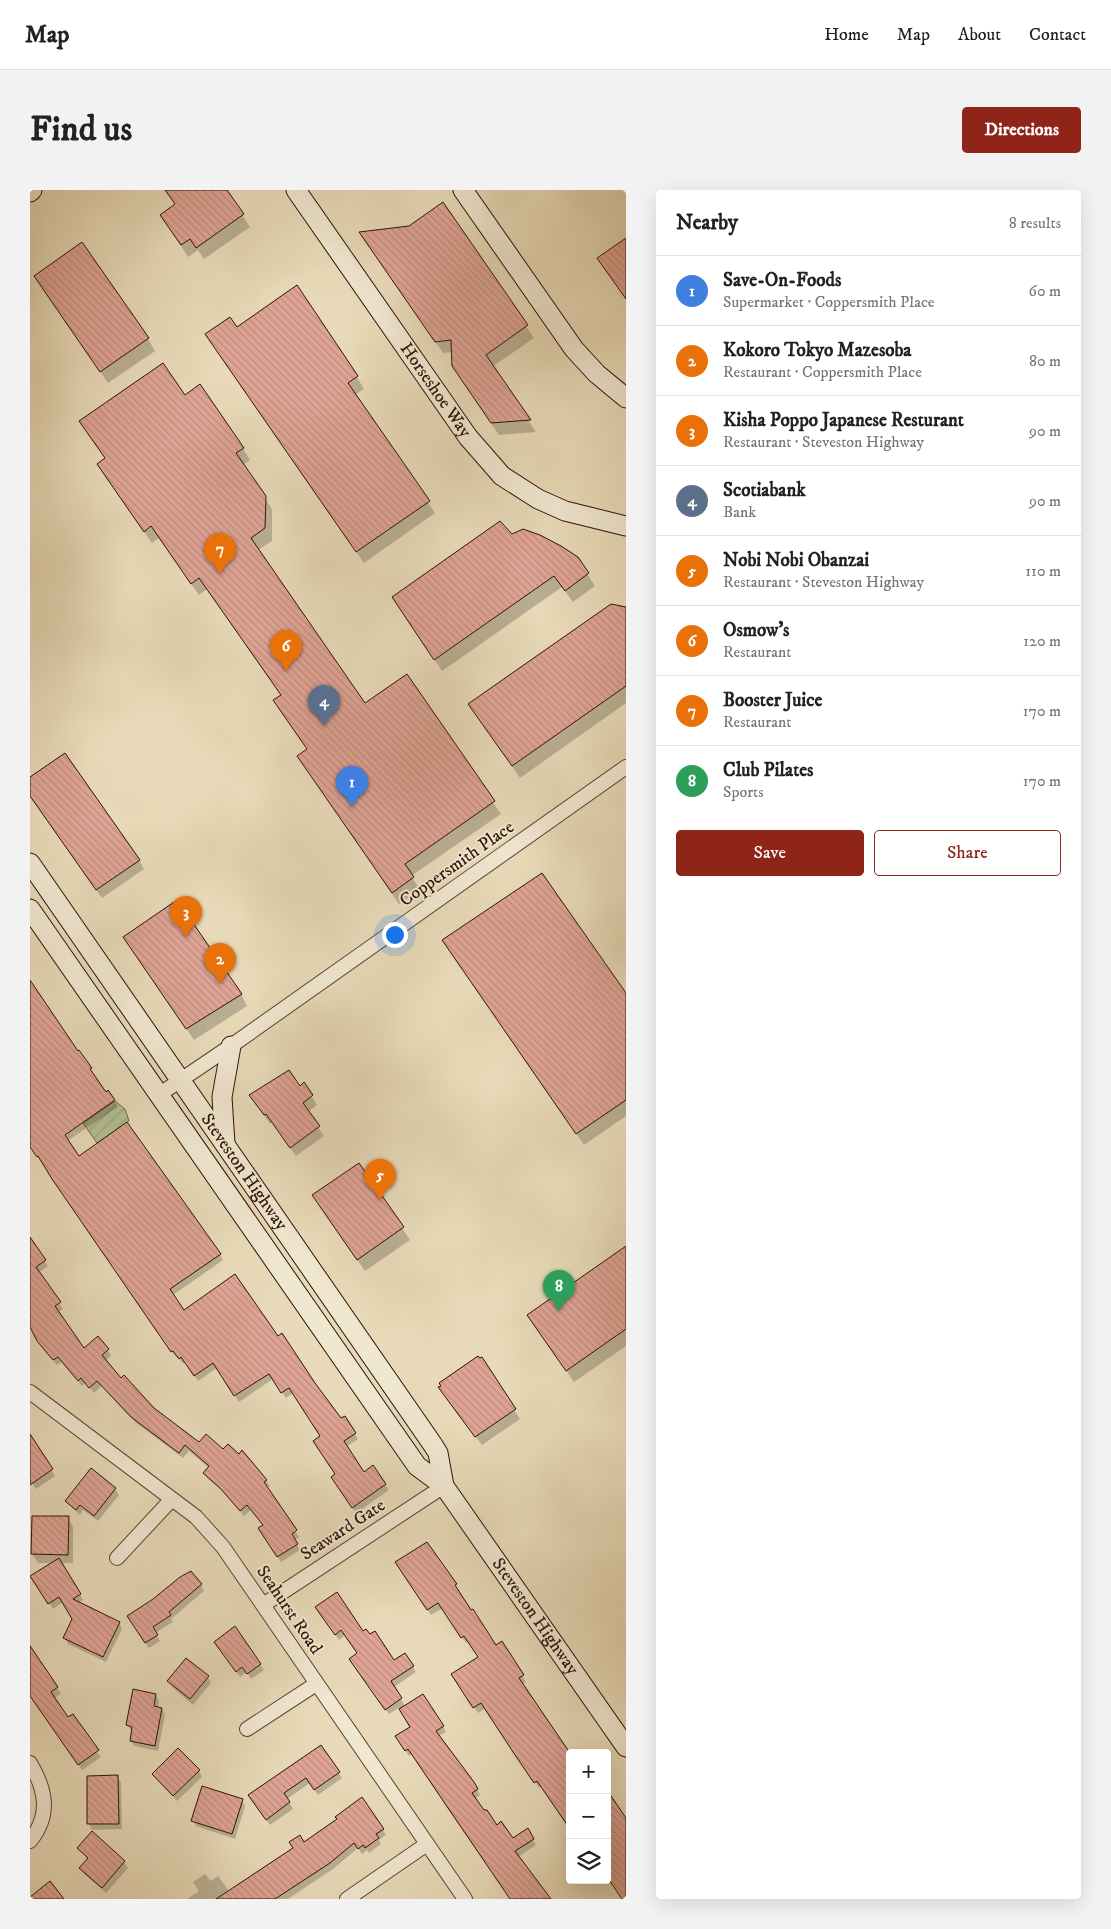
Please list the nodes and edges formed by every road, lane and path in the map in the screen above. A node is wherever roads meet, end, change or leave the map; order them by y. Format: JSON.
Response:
{"nodes":[{"id":1,"x":296,"y":190,"type":"edge"},
{"id":2,"x":463,"y":190,"type":"edge"},
{"id":3,"x":626,"y":398,"type":"edge"},
{"id":4,"x":626,"y":526,"type":"edge"},
{"id":5,"x":626,"y":767,"type":"edge"},
{"id":6,"x":30,"y":864,"type":"edge"},
{"id":7,"x":30,"y":909,"type":"edge"},
{"id":8,"x":231,"y":1046,"type":"junction"},
{"id":9,"x":180,"y":1080,"type":"junction"},
{"id":10,"x":160,"y":1094,"type":"junction"},
{"id":11,"x":225,"y":1146,"type":"junction"},
{"id":12,"x":30,"y":1392,"type":"edge"},
{"id":13,"x":444,"y":1486,"type":"junction"},
{"id":14,"x":172,"y":1499,"type":"junction"},
{"id":15,"x":117,"y":1558,"type":"dead end"},
{"id":16,"x":263,"y":1605,"type":"junction"},
{"id":17,"x":316,"y":1684,"type":"junction"},
{"id":18,"x":247,"y":1729,"type":"dead end"},
{"id":19,"x":626,"y":1747,"type":"edge"},
{"id":20,"x":30,"y":1763,"type":"edge"},
{"id":21,"x":30,"y":1841,"type":"edge"},
{"id":22,"x":427,"y":1844,"type":"junction"},
{"id":23,"x":347,"y":1899,"type":"edge"},
{"id":24,"x":465,"y":1899,"type":"edge"}],
"edges":[{"from":1,"to":4,"type":"main road","name":"Horseshoe Way"},
{"from":2,"to":3,"type":"main road"},
{"from":5,"to":8,"type":"street","name":"Coppersmith Place"},
{"from":6,"to":9,"type":"main road","name":"Steveston Highway"},
{"from":7,"to":10,"type":"main road","name":"Steveston Highway"},
{"from":8,"to":9,"type":"street","name":"Coppersmith Place"},
{"from":8,"to":11,"type":"main road"},
{"from":9,"to":10,"type":"street","name":"Coppersmith Place"},
{"from":9,"to":11,"type":"main road","name":"Steveston Highway"},
{"from":10,"to":13,"type":"main road","name":"Steveston Highway"},
{"from":11,"to":13,"type":"main road","name":"Steveston Highway"},
{"from":12,"to":14,"type":"street","name":"Seahurst Road"},
{"from":13,"to":16,"type":"street","name":"Seaward Gate"},
{"from":13,"to":19,"type":"main road","name":"Steveston Highway"},
{"from":14,"to":15,"type":"street"},
{"from":14,"to":16,"type":"street","name":"Seahurst Road"},
{"from":16,"to":17,"type":"street","name":"Seahurst Road"},
{"from":17,"to":18,"type":"street"},
{"from":17,"to":22,"type":"street","name":"Seahurst Road"},
{"from":20,"to":21,"type":"street"},
{"from":22,"to":23,"type":"street"},
{"from":22,"to":24,"type":"street","name":"Seahurst Road"}]}
